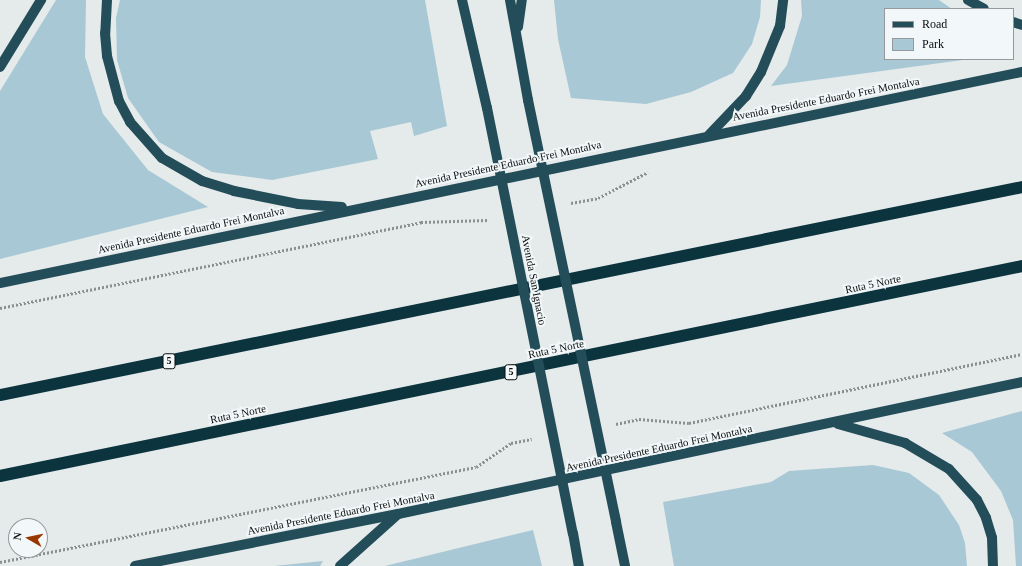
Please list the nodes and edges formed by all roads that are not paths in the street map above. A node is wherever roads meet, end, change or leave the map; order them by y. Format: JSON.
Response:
{"nodes":[{"id":1,"x":41,"y":0,"type":"edge"},
{"id":2,"x":107,"y":0,"type":"edge"},
{"id":3,"x":462,"y":0,"type":"edge"},
{"id":4,"x":510,"y":0,"type":"edge"},
{"id":5,"x":522,"y":0,"type":"edge"},
{"id":6,"x":783,"y":0,"type":"edge"},
{"id":7,"x":968,"y":0,"type":"edge"},
{"id":8,"x":982,"y":8,"type":"edge"},
{"id":9,"x":517,"y":37,"type":"junction"},
{"id":10,"x":0,"y":66,"type":"edge"},
{"id":11,"x":1022,"y":72,"type":"edge"},
{"id":12,"x":708,"y":135,"type":"junction"},
{"id":13,"x":1022,"y":187,"type":"edge"},
{"id":14,"x":362,"y":207,"type":"junction"},
{"id":15,"x":1022,"y":266,"type":"edge"},
{"id":16,"x":0,"y":282,"type":"edge"},
{"id":17,"x":1022,"y":382,"type":"edge"},
{"id":18,"x":0,"y":395,"type":"edge"},
{"id":19,"x":836,"y":423,"type":"junction"},
{"id":20,"x":0,"y":476,"type":"edge"},
{"id":21,"x":398,"y":514,"type":"junction"},
{"id":22,"x":135,"y":566,"type":"edge"},
{"id":23,"x":340,"y":566,"type":"edge"},
{"id":24,"x":579,"y":566,"type":"edge"},
{"id":25,"x":625,"y":566,"type":"edge"},
{"id":26,"x":993,"y":566,"type":"edge"}],
"edges":[{"from":1,"to":10,"type":"main road"},
{"from":2,"to":14,"type":"main road"},
{"from":3,"to":24,"type":"main road","name":"Avenida San Ignacio","bridge":true},
{"from":4,"to":9,"type":"main road"},
{"from":5,"to":9,"type":"main road"},
{"from":6,"to":12,"type":"main road"},
{"from":7,"to":8,"type":"main road"},
{"from":9,"to":25,"type":"main road","bridge":true},
{"from":11,"to":12,"type":"main road","name":"Avenida Presidente Eduardo Frei Montalva"},
{"from":12,"to":14,"type":"main road","name":"Avenida Presidente Eduardo Frei Montalva"},
{"from":13,"to":18,"type":"highway","number":"5"},
{"from":14,"to":16,"type":"main road","name":"Avenida Presidente Eduardo Frei Montalva"},
{"from":15,"to":20,"type":"highway","name":"Ruta 5 Norte","number":"5"},
{"from":17,"to":19,"type":"main road","name":"Avenida Presidente Eduardo Frei Montalva"},
{"from":19,"to":21,"type":"main road","name":"Avenida Presidente Eduardo Frei Montalva"},
{"from":19,"to":26,"type":"main road"},
{"from":21,"to":22,"type":"main road","name":"Avenida Presidente Eduardo Frei Montalva"},
{"from":21,"to":23,"type":"main road"}]}
